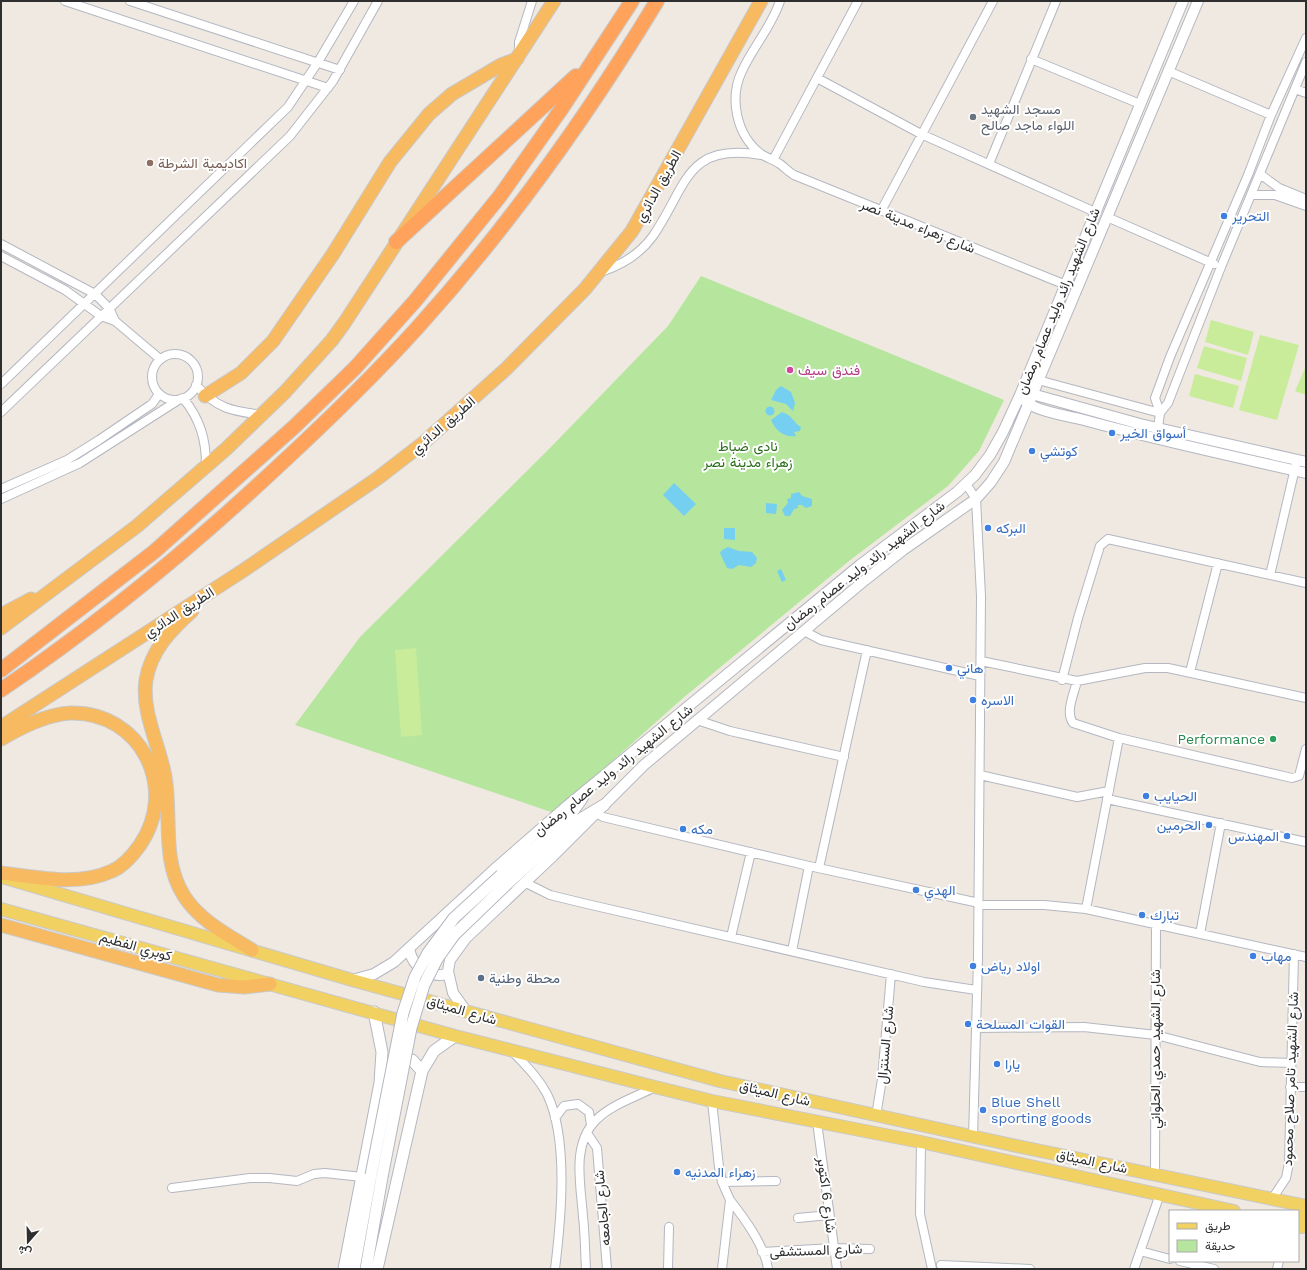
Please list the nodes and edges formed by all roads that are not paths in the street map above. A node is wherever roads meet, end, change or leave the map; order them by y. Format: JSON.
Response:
{"nodes":[{"id":1,"x":67,"y":1,"type":"edge"},
{"id":2,"x":130,"y":1,"type":"edge"},
{"id":3,"x":354,"y":1,"type":"edge"},
{"id":4,"x":378,"y":1,"type":"edge"},
{"id":5,"x":532,"y":1,"type":"edge"},
{"id":6,"x":554,"y":1,"type":"edge"},
{"id":7,"x":632,"y":1,"type":"edge"},
{"id":8,"x":657,"y":1,"type":"edge"},
{"id":9,"x":666,"y":1,"type":"edge"},
{"id":10,"x":761,"y":1,"type":"edge"},
{"id":11,"x":780,"y":1,"type":"edge"},
{"id":12,"x":858,"y":1,"type":"edge"},
{"id":13,"x":993,"y":1,"type":"edge"},
{"id":14,"x":1056,"y":1,"type":"edge"},
{"id":15,"x":1183,"y":1,"type":"edge"},
{"id":16,"x":1198,"y":1,"type":"edge"},
{"id":17,"x":649,"y":14,"type":"junction"},
{"id":18,"x":1306,"y":38,"type":"edge"},
{"id":19,"x":598,"y":54,"type":"junction"},
{"id":20,"x":518,"y":58,"type":"junction"},
{"id":21,"x":1031,"y":59,"type":"junction"},
{"id":22,"x":318,"y":62,"type":"junction"},
{"id":23,"x":1306,"y":62,"type":"edge"},
{"id":24,"x":340,"y":70,"type":"junction"},
{"id":25,"x":1168,"y":71,"type":"junction"},
{"id":26,"x":817,"y":78,"type":"junction"},
{"id":27,"x":307,"y":80,"type":"junction"},
{"id":28,"x":328,"y":88,"type":"junction"},
{"id":29,"x":1295,"y":89,"type":"junction"},
{"id":30,"x":1306,"y":93,"type":"edge"},
{"id":31,"x":1140,"y":104,"type":"junction"},
{"id":32,"x":1271,"y":115,"type":"junction"},
{"id":33,"x":921,"y":134,"type":"junction"},
{"id":34,"x":762,"y":155,"type":"junction"},
{"id":35,"x":774,"y":160,"type":"junction"},
{"id":36,"x":990,"y":164,"type":"junction"},
{"id":37,"x":1260,"y":174,"type":"junction"},
{"id":38,"x":1252,"y":195,"type":"junction"},
{"id":39,"x":1306,"y":199,"type":"edge"},
{"id":40,"x":1306,"y":206,"type":"edge"},
{"id":41,"x":881,"y":211,"type":"junction"},
{"id":42,"x":1095,"y":212,"type":"junction"},
{"id":43,"x":1107,"y":217,"type":"junction"},
{"id":44,"x":396,"y":242,"type":"junction"},
{"id":45,"x":1,"y":244,"type":"edge"},
{"id":46,"x":1,"y":256,"type":"edge"},
{"id":47,"x":1210,"y":262,"type":"junction"},
{"id":48,"x":1221,"y":267,"type":"junction"},
{"id":49,"x":601,"y":272,"type":"junction"},
{"id":50,"x":1066,"y":285,"type":"junction"},
{"id":51,"x":95,"y":294,"type":"junction"},
{"id":52,"x":84,"y":304,"type":"junction"},
{"id":53,"x":109,"y":308,"type":"junction"},
{"id":54,"x":101,"y":316,"type":"junction"},
{"id":55,"x":115,"y":321,"type":"junction"},
{"id":56,"x":160,"y":359,"type":"junction"},
{"id":57,"x":1038,"y":380,"type":"junction"},
{"id":58,"x":1,"y":384,"type":"edge"},
{"id":59,"x":196,"y":385,"type":"junction"},
{"id":60,"x":159,"y":394,"type":"junction"},
{"id":61,"x":1020,"y":395,"type":"junction"},
{"id":62,"x":205,"y":396,"type":"junction"},
{"id":63,"x":181,"y":398,"type":"junction"},
{"id":64,"x":1030,"y":399,"type":"junction"},
{"id":65,"x":1,"y":412,"type":"edge"},
{"id":66,"x":1160,"y":413,"type":"junction"},
{"id":67,"x":262,"y":414,"type":"junction"},
{"id":68,"x":1140,"y":424,"type":"junction"},
{"id":69,"x":1158,"y":428,"type":"junction"},
{"id":70,"x":1138,"y":434,"type":"junction"},
{"id":71,"x":1301,"y":461,"type":"edge"},
{"id":72,"x":206,"y":466,"type":"junction"},
{"id":73,"x":1294,"y":471,"type":"junction"},
{"id":74,"x":1306,"y":473,"type":"edge"},
{"id":75,"x":966,"y":484,"type":"junction"},
{"id":76,"x":1,"y":489,"type":"edge"},
{"id":77,"x":1,"y":499,"type":"edge"},
{"id":78,"x":976,"y":499,"type":"junction"},
{"id":79,"x":1218,"y":563,"type":"junction"},
{"id":80,"x":244,"y":570,"type":"junction"},
{"id":81,"x":1270,"y":575,"type":"junction"},
{"id":82,"x":1306,"y":584,"type":"edge"},
{"id":83,"x":46,"y":594,"type":"junction"},
{"id":84,"x":1,"y":614,"type":"edge"},
{"id":85,"x":1,"y":628,"type":"edge"},
{"id":86,"x":804,"y":631,"type":"junction"},
{"id":87,"x":866,"y":650,"type":"junction"},
{"id":88,"x":981,"y":661,"type":"junction"},
{"id":89,"x":1,"y":670,"type":"edge"},
{"id":90,"x":1190,"y":672,"type":"junction"},
{"id":91,"x":980,"y":676,"type":"junction"},
{"id":92,"x":1062,"y":680,"type":"junction"},
{"id":93,"x":1077,"y":681,"type":"junction"},
{"id":94,"x":715,"y":686,"type":"junction"},
{"id":95,"x":1,"y":690,"type":"edge"},
{"id":96,"x":725,"y":697,"type":"junction"},
{"id":97,"x":1306,"y":698,"type":"edge"},
{"id":98,"x":697,"y":720,"type":"junction"},
{"id":99,"x":1,"y":727,"type":"edge"},
{"id":100,"x":1119,"y":738,"type":"junction"},
{"id":101,"x":1,"y":739,"type":"edge"},
{"id":102,"x":1306,"y":749,"type":"edge"},
{"id":103,"x":844,"y":757,"type":"junction"},
{"id":104,"x":980,"y":775,"type":"junction"},
{"id":105,"x":586,"y":791,"type":"junction"},
{"id":106,"x":1108,"y":795,"type":"junction"},
{"id":107,"x":600,"y":809,"type":"junction"},
{"id":108,"x":1221,"y":823,"type":"junction"},
{"id":109,"x":1306,"y":842,"type":"edge"},
{"id":110,"x":751,"y":852,"type":"junction"},
{"id":111,"x":809,"y":866,"type":"junction"},
{"id":112,"x":820,"y":868,"type":"junction"},
{"id":113,"x":1,"y":872,"type":"edge"},
{"id":114,"x":1,"y":877,"type":"edge"},
{"id":115,"x":505,"y":879,"type":"junction"},
{"id":116,"x":524,"y":882,"type":"junction"},
{"id":117,"x":978,"y":904,"type":"junction"},
{"id":118,"x":1,"y":909,"type":"edge"},
{"id":119,"x":1086,"y":909,"type":"junction"},
{"id":120,"x":1,"y":924,"type":"edge"},
{"id":121,"x":1156,"y":924,"type":"junction"},
{"id":122,"x":1200,"y":934,"type":"junction"},
{"id":123,"x":731,"y":937,"type":"junction"},
{"id":124,"x":409,"y":949,"type":"junction"},
{"id":125,"x":252,"y":950,"type":"junction"},
{"id":126,"x":792,"y":951,"type":"junction"},
{"id":127,"x":1294,"y":954,"type":"junction"},
{"id":128,"x":1306,"y":957,"type":"edge"},
{"id":129,"x":448,"y":974,"type":"junction"},
{"id":130,"x":891,"y":974,"type":"junction"},
{"id":131,"x":352,"y":980,"type":"junction"},
{"id":132,"x":270,"y":984,"type":"junction"},
{"id":133,"x":976,"y":990,"type":"junction"},
{"id":134,"x":466,"y":1011,"type":"junction"},
{"id":135,"x":374,"y":1012,"type":"junction"},
{"id":136,"x":976,"y":1028,"type":"junction"},
{"id":137,"x":1156,"y":1035,"type":"junction"},
{"id":138,"x":455,"y":1036,"type":"junction"},
{"id":139,"x":512,"y":1051,"type":"junction"},
{"id":140,"x":382,"y":1062,"type":"junction"},
{"id":141,"x":1291,"y":1063,"type":"junction"},
{"id":142,"x":422,"y":1071,"type":"junction"},
{"id":143,"x":1290,"y":1087,"type":"junction"},
{"id":144,"x":1306,"y":1087,"type":"edge"},
{"id":145,"x":655,"y":1088,"type":"junction"},
{"id":146,"x":712,"y":1101,"type":"junction"},
{"id":147,"x":876,"y":1116,"type":"junction"},
{"id":148,"x":555,"y":1118,"type":"junction"},
{"id":149,"x":817,"y":1122,"type":"junction"},
{"id":150,"x":592,"y":1125,"type":"junction"},
{"id":151,"x":587,"y":1133,"type":"junction"},
{"id":152,"x":972,"y":1137,"type":"junction"},
{"id":153,"x":921,"y":1142,"type":"junction"},
{"id":154,"x":1154,"y":1174,"type":"junction"},
{"id":155,"x":372,"y":1177,"type":"junction"},
{"id":156,"x":776,"y":1181,"type":"dead end"},
{"id":157,"x":722,"y":1182,"type":"junction"},
{"id":158,"x":172,"y":1188,"type":"dead end"},
{"id":159,"x":1160,"y":1194,"type":"junction"},
{"id":160,"x":730,"y":1200,"type":"junction"},
{"id":161,"x":1272,"y":1203,"type":"edge"},
{"id":162,"x":1305,"y":1206,"type":"edge"},
{"id":163,"x":1229,"y":1210,"type":"edge"},
{"id":164,"x":830,"y":1215,"type":"junction"},
{"id":165,"x":798,"y":1218,"type":"dead end"},
{"id":166,"x":1302,"y":1227,"type":"edge"},
{"id":167,"x":669,"y":1228,"type":"dead end"},
{"id":168,"x":834,"y":1248,"type":"junction"},
{"id":169,"x":870,"y":1249,"type":"dead end"},
{"id":170,"x":1140,"y":1251,"type":"junction"},
{"id":171,"x":762,"y":1252,"type":"junction"},
{"id":172,"x":1169,"y":1258,"type":"edge"},
{"id":173,"x":1185,"y":1262,"type":"edge"},
{"id":174,"x":941,"y":1265,"type":"dead end"},
{"id":175,"x":1211,"y":1267,"type":"edge"},
{"id":176,"x":344,"y":1269,"type":"edge"},
{"id":177,"x":354,"y":1269,"type":"edge"},
{"id":178,"x":366,"y":1269,"type":"edge"},
{"id":179,"x":377,"y":1269,"type":"edge"},
{"id":180,"x":554,"y":1269,"type":"edge"},
{"id":181,"x":586,"y":1269,"type":"edge"},
{"id":182,"x":607,"y":1269,"type":"edge"},
{"id":183,"x":668,"y":1269,"type":"edge"},
{"id":184,"x":722,"y":1269,"type":"edge"},
{"id":185,"x":768,"y":1269,"type":"edge"},
{"id":186,"x":837,"y":1269,"type":"edge"},
{"id":187,"x":932,"y":1269,"type":"edge"},
{"id":188,"x":1030,"y":1269,"type":"edge"},
{"id":189,"x":1134,"y":1269,"type":"edge"}],
"edges":[{"from":1,"to":27,"type":"street"},
{"from":2,"to":22,"type":"street"},
{"from":3,"to":22,"type":"street"},
{"from":4,"to":24,"type":"street"},
{"from":5,"to":20,"type":"street"},
{"from":6,"to":20,"type":"highway"},
{"from":7,"to":19,"type":"highway"},
{"from":8,"to":17,"type":"highway"},
{"from":9,"to":17,"type":"highway"},
{"from":10,"to":49,"type":"highway","name":"الطريق الدائري"},
{"from":11,"to":34,"type":"street"},
{"from":12,"to":26,"type":"street"},
{"from":13,"to":33,"type":"street"},
{"from":14,"to":21,"type":"street"},
{"from":15,"to":31,"type":"street","name":"شارع الشهيد رائد وليد عصام رمضان"},
{"from":16,"to":25,"type":"street","name":"شارع الشهيد رائد وليد عصام رمضان"},
{"from":17,"to":95,"type":"highway"},
{"from":18,"to":32,"type":"street"},
{"from":19,"to":44,"type":"highway"},
{"from":19,"to":89,"type":"highway"},
{"from":20,"to":44,"type":"highway"},
{"from":20,"to":62,"type":"highway"},
{"from":21,"to":31,"type":"street"},
{"from":21,"to":36,"type":"street"},
{"from":22,"to":24,"type":"street"},
{"from":22,"to":27,"type":"street"},
{"from":23,"to":29,"type":"street"},
{"from":24,"to":28,"type":"street"},
{"from":25,"to":32,"type":"street"},
{"from":25,"to":43,"type":"street","name":"شارع الشهيد رائد وليد عصام رمضان"},
{"from":26,"to":33,"type":"street"},
{"from":26,"to":35,"type":"street"},
{"from":27,"to":28,"type":"street"},
{"from":27,"to":51,"type":"street"},
{"from":28,"to":53,"type":"street"},
{"from":29,"to":30,"type":"street"},
{"from":29,"to":37,"type":"street"},
{"from":31,"to":42,"type":"street","name":"شارع الشهيد رائد وليد عصام رمضان"},
{"from":32,"to":47,"type":"street"},
{"from":33,"to":36,"type":"street"},
{"from":33,"to":41,"type":"street"},
{"from":34,"to":35,"type":"street","name":"شارع زهراء مدينة نصر"},
{"from":34,"to":49,"type":"street"},
{"from":35,"to":41,"type":"street","name":"شارع زهراء مدينة نصر"},
{"from":36,"to":42,"type":"street"},
{"from":37,"to":38,"type":"street"},
{"from":37,"to":39,"type":"street"},
{"from":38,"to":40,"type":"street"},
{"from":38,"to":48,"type":"street"},
{"from":41,"to":50,"type":"street","name":"شارع زهراء مدينة نصر"},
{"from":42,"to":50,"type":"street","name":"شارع الشهيد رائد وليد عصام رمضان"},
{"from":43,"to":47,"type":"street"},
{"from":43,"to":57,"type":"street","name":"شارع الشهيد رائد وليد عصام رمضان"},
{"from":44,"to":67,"type":"highway"},
{"from":45,"to":51,"type":"street"},
{"from":46,"to":52,"type":"street"},
{"from":47,"to":48,"type":"street"},
{"from":47,"to":66,"type":"street"},
{"from":48,"to":66,"type":"street"},
{"from":49,"to":80,"type":"highway","name":"الطريق الدائري"},
{"from":50,"to":61,"type":"street","name":"شارع الشهيد رائد وليد عصام رمضان"},
{"from":51,"to":52,"type":"street"},
{"from":51,"to":53,"type":"street"},
{"from":52,"to":54,"type":"street"},
{"from":52,"to":58,"type":"street"},
{"from":53,"to":54,"type":"street"},
{"from":53,"to":55,"type":"street"},
{"from":54,"to":55,"type":"street"},
{"from":54,"to":65,"type":"street"},
{"from":55,"to":56,"type":"street"},
{"from":56,"to":59,"type":"street"},
{"from":56,"to":60,"type":"street"},
{"from":57,"to":64,"type":"street","name":"شارع الشهيد رائد وليد عصام رمضان"},
{"from":57,"to":66,"type":"street"},
{"from":59,"to":62,"type":"street"},
{"from":59,"to":63,"type":"street"},
{"from":60,"to":63,"type":"street"},
{"from":60,"to":76,"type":"street"},
{"from":61,"to":64,"type":"street"},
{"from":61,"to":75,"type":"street","name":"شارع الشهيد رائد وليد عصام رمضان"},
{"from":62,"to":67,"type":"street"},
{"from":63,"to":72,"type":"street"},
{"from":63,"to":77,"type":"street"},
{"from":64,"to":68,"type":"street"},
{"from":64,"to":70,"type":"street"},
{"from":64,"to":78,"type":"street","name":"شارع الشهيد رائد وليد عصام رمضان"},
{"from":66,"to":69,"type":"street"},
{"from":67,"to":72,"type":"highway"},
{"from":68,"to":69,"type":"street"},
{"from":68,"to":70,"type":"street"},
{"from":69,"to":71,"type":"street"},
{"from":70,"to":73,"type":"street"},
{"from":71,"to":73,"type":"street"},
{"from":72,"to":83,"type":"highway"},
{"from":73,"to":74,"type":"street"},
{"from":73,"to":81,"type":"street"},
{"from":75,"to":78,"type":"street"},
{"from":75,"to":94,"type":"street","name":"شارع الشهيد رائد وليد عصام رمضان"},
{"from":78,"to":86,"type":"street","name":"شارع الشهيد رائد وليد عصام رمضان"},
{"from":78,"to":88,"type":"street"},
{"from":79,"to":81,"type":"street"},
{"from":79,"to":90,"type":"street"},
{"from":79,"to":92,"type":"street"},
{"from":80,"to":99,"type":"highway","name":"الطريق الدائري"},
{"from":80,"to":125,"type":"highway"},
{"from":81,"to":82,"type":"street"},
{"from":83,"to":84,"type":"highway"},
{"from":83,"to":85,"type":"highway"},
{"from":86,"to":87,"type":"street"},
{"from":86,"to":96,"type":"street","name":"شارع الشهيد رائد وليد عصام رمضان"},
{"from":87,"to":91,"type":"street"},
{"from":87,"to":103,"type":"street"},
{"from":88,"to":91,"type":"street"},
{"from":88,"to":92,"type":"street"},
{"from":90,"to":93,"type":"street"},
{"from":90,"to":97,"type":"street"},
{"from":91,"to":104,"type":"street"},
{"from":92,"to":93,"type":"street"},
{"from":93,"to":100,"type":"street"},
{"from":94,"to":96,"type":"street"},
{"from":94,"to":105,"type":"street","name":"شارع الشهيد رائد وليد عصام رمضان"},
{"from":96,"to":98,"type":"street","name":"شارع الشهيد رائد وليد عصام رمضان"},
{"from":98,"to":103,"type":"street"},
{"from":98,"to":107,"type":"street","name":"شارع الشهيد رائد وليد عصام رمضان"},
{"from":100,"to":102,"type":"street"},
{"from":100,"to":106,"type":"street"},
{"from":101,"to":113,"type":"highway"},
{"from":103,"to":112,"type":"street"},
{"from":104,"to":106,"type":"street"},
{"from":104,"to":117,"type":"street"},
{"from":105,"to":115,"type":"main road"},
{"from":105,"to":124,"type":"street","name":"شارع الشهيد رائد وليد عصام رمضان"},
{"from":106,"to":108,"type":"street"},
{"from":106,"to":119,"type":"street"},
{"from":107,"to":110,"type":"street"},
{"from":107,"to":115,"type":"main road"},
{"from":107,"to":116,"type":"street","name":"شارع الشهيد رائد وليد عصام رمضان"},
{"from":108,"to":109,"type":"street"},
{"from":108,"to":122,"type":"street"},
{"from":110,"to":111,"type":"street"},
{"from":110,"to":123,"type":"street"},
{"from":111,"to":112,"type":"street"},
{"from":111,"to":126,"type":"street"},
{"from":112,"to":117,"type":"street"},
{"from":114,"to":125,"type":"main road","name":"كوبري الفطيم"},
{"from":115,"to":155,"type":"main road","bridge":true},
{"from":116,"to":123,"type":"street"},
{"from":116,"to":129,"type":"street","name":"شارع الشهيد رائد وليد عصام رمضان"},
{"from":117,"to":119,"type":"street"},
{"from":117,"to":133,"type":"street"},
{"from":118,"to":132,"type":"main road","name":"كوبري الفطيم"},
{"from":119,"to":121,"type":"street"},
{"from":120,"to":132,"type":"highway"},
{"from":121,"to":122,"type":"street"},
{"from":121,"to":137,"type":"street","name":"شارع الشهيد حمدي الحلواني"},
{"from":122,"to":127,"type":"street"},
{"from":123,"to":126,"type":"street"},
{"from":124,"to":129,"type":"street"},
{"from":124,"to":131,"type":"street","name":"شارع الشهيد رائد وليد عصام رمضان"},
{"from":125,"to":131,"type":"main road","name":"شارع الميثاق"},
{"from":126,"to":130,"type":"street"},
{"from":127,"to":128,"type":"street"},
{"from":127,"to":141,"type":"street","name":"شارع الشهيد تامر صلاح محمود"},
{"from":129,"to":134,"type":"street"},
{"from":130,"to":133,"type":"street"},
{"from":130,"to":147,"type":"street","name":"شارع السنترال"},
{"from":131,"to":134,"type":"main road","name":"شارع الميثاق"},
{"from":132,"to":135,"type":"main road","name":"شارع الميثاق"},
{"from":133,"to":136,"type":"street"},
{"from":134,"to":147,"type":"main road","name":"شارع الميثاق"},
{"from":135,"to":138,"type":"main road","name":"شارع الميثاق"},
{"from":135,"to":140,"type":"main road"},
{"from":136,"to":137,"type":"street"},
{"from":136,"to":152,"type":"street"},
{"from":137,"to":141,"type":"street"},
{"from":137,"to":154,"type":"street","name":"شارع الشهيد حمدي الحلواني"},
{"from":138,"to":139,"type":"main road","name":"شارع الميثاق"},
{"from":138,"to":142,"type":"main road"},
{"from":139,"to":145,"type":"main road","name":"شارع الميثاق"},
{"from":139,"to":148,"type":"street"},
{"from":140,"to":142,"type":"main road"},
{"from":140,"to":155,"type":"main road"},
{"from":141,"to":143,"type":"street","name":"شارع الشهيد تامر صلاح محمود"},
{"from":142,"to":179,"type":"main road"},
{"from":143,"to":144,"type":"street"},
{"from":143,"to":161,"type":"street","name":"شارع الشهيد تامر صلاح محمود"},
{"from":145,"to":146,"type":"main road","name":"شارع الميثاق"},
{"from":145,"to":150,"type":"street"},
{"from":146,"to":149,"type":"main road","name":"شارع الميثاق"},
{"from":146,"to":157,"type":"street"},
{"from":147,"to":152,"type":"main road","name":"شارع الميثاق"},
{"from":148,"to":150,"type":"street"},
{"from":148,"to":180,"type":"street"},
{"from":149,"to":153,"type":"main road","name":"شارع الميثاق"},
{"from":149,"to":164,"type":"street","name":"شارع 6 اكتوبر"},
{"from":150,"to":151,"type":"street"},
{"from":151,"to":181,"type":"street"},
{"from":151,"to":182,"type":"street","name":"شارع الجامعه"},
{"from":152,"to":154,"type":"main road","name":"شارع الميثاق"},
{"from":153,"to":159,"type":"main road","name":"شارع الميثاق"},
{"from":153,"to":187,"type":"street"},
{"from":154,"to":161,"type":"main road","name":"شارع الميثاق"},
{"from":155,"to":158,"type":"street"},
{"from":155,"to":176,"type":"main road"},
{"from":155,"to":177,"type":"main road"},
{"from":155,"to":178,"type":"main road"},
{"from":156,"to":157,"type":"street"},
{"from":157,"to":160,"type":"street"},
{"from":159,"to":163,"type":"main road","name":"شارع الميثاق"},
{"from":159,"to":170,"type":"street"},
{"from":160,"to":171,"type":"street"},
{"from":160,"to":184,"type":"street"},
{"from":161,"to":162,"type":"main road","name":"شارع الميثاق"},
{"from":162,"to":166,"type":"main road"},
{"from":164,"to":165,"type":"street"},
{"from":164,"to":168,"type":"street","name":"شارع 6 اكتوبر"},
{"from":167,"to":183,"type":"street"},
{"from":168,"to":169,"type":"street","name":"شارع المستشفى"},
{"from":168,"to":171,"type":"street","name":"شارع المستشفى"},
{"from":168,"to":186,"type":"street","name":"شارع 6 اكتوبر"},
{"from":170,"to":172,"type":"street"},
{"from":170,"to":189,"type":"street"},
{"from":171,"to":185,"type":"street"},
{"from":173,"to":175,"type":"street"},
{"from":174,"to":188,"type":"street"}]}
